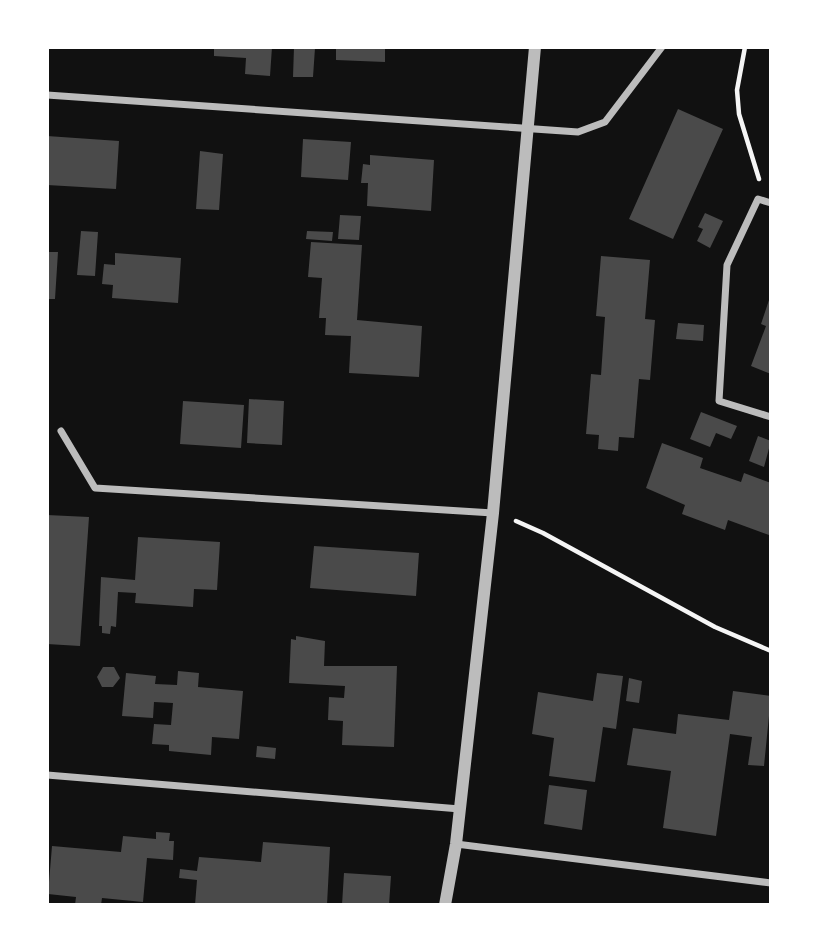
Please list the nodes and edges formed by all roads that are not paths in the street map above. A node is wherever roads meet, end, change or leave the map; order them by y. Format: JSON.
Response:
{"nodes":[{"id":1,"x":535,"y":47,"type":"edge"},
{"id":2,"x":662,"y":47,"type":"edge"},
{"id":3,"x":47,"y":95,"type":"edge"},
{"id":4,"x":527,"y":129,"type":"junction"},
{"id":5,"x":771,"y":204,"type":"edge"},
{"id":6,"x":771,"y":417,"type":"edge"},
{"id":7,"x":61,"y":431,"type":"dead end"},
{"id":8,"x":493,"y":513,"type":"junction"},
{"id":9,"x":47,"y":775,"type":"edge"},
{"id":10,"x":460,"y":809,"type":"junction"},
{"id":11,"x":456,"y":844,"type":"junction"},
{"id":12,"x":771,"y":883,"type":"edge"},
{"id":13,"x":444,"y":905,"type":"edge"}],
"edges":[{"from":1,"to":4,"type":"street"},
{"from":2,"to":4,"type":"street"},
{"from":3,"to":4,"type":"street"},
{"from":4,"to":8,"type":"street"},
{"from":5,"to":6,"type":"street"},
{"from":7,"to":8,"type":"street"},
{"from":8,"to":10,"type":"street"},
{"from":9,"to":10,"type":"street"},
{"from":10,"to":11,"type":"street"},
{"from":11,"to":12,"type":"street"},
{"from":11,"to":13,"type":"street"}]}
